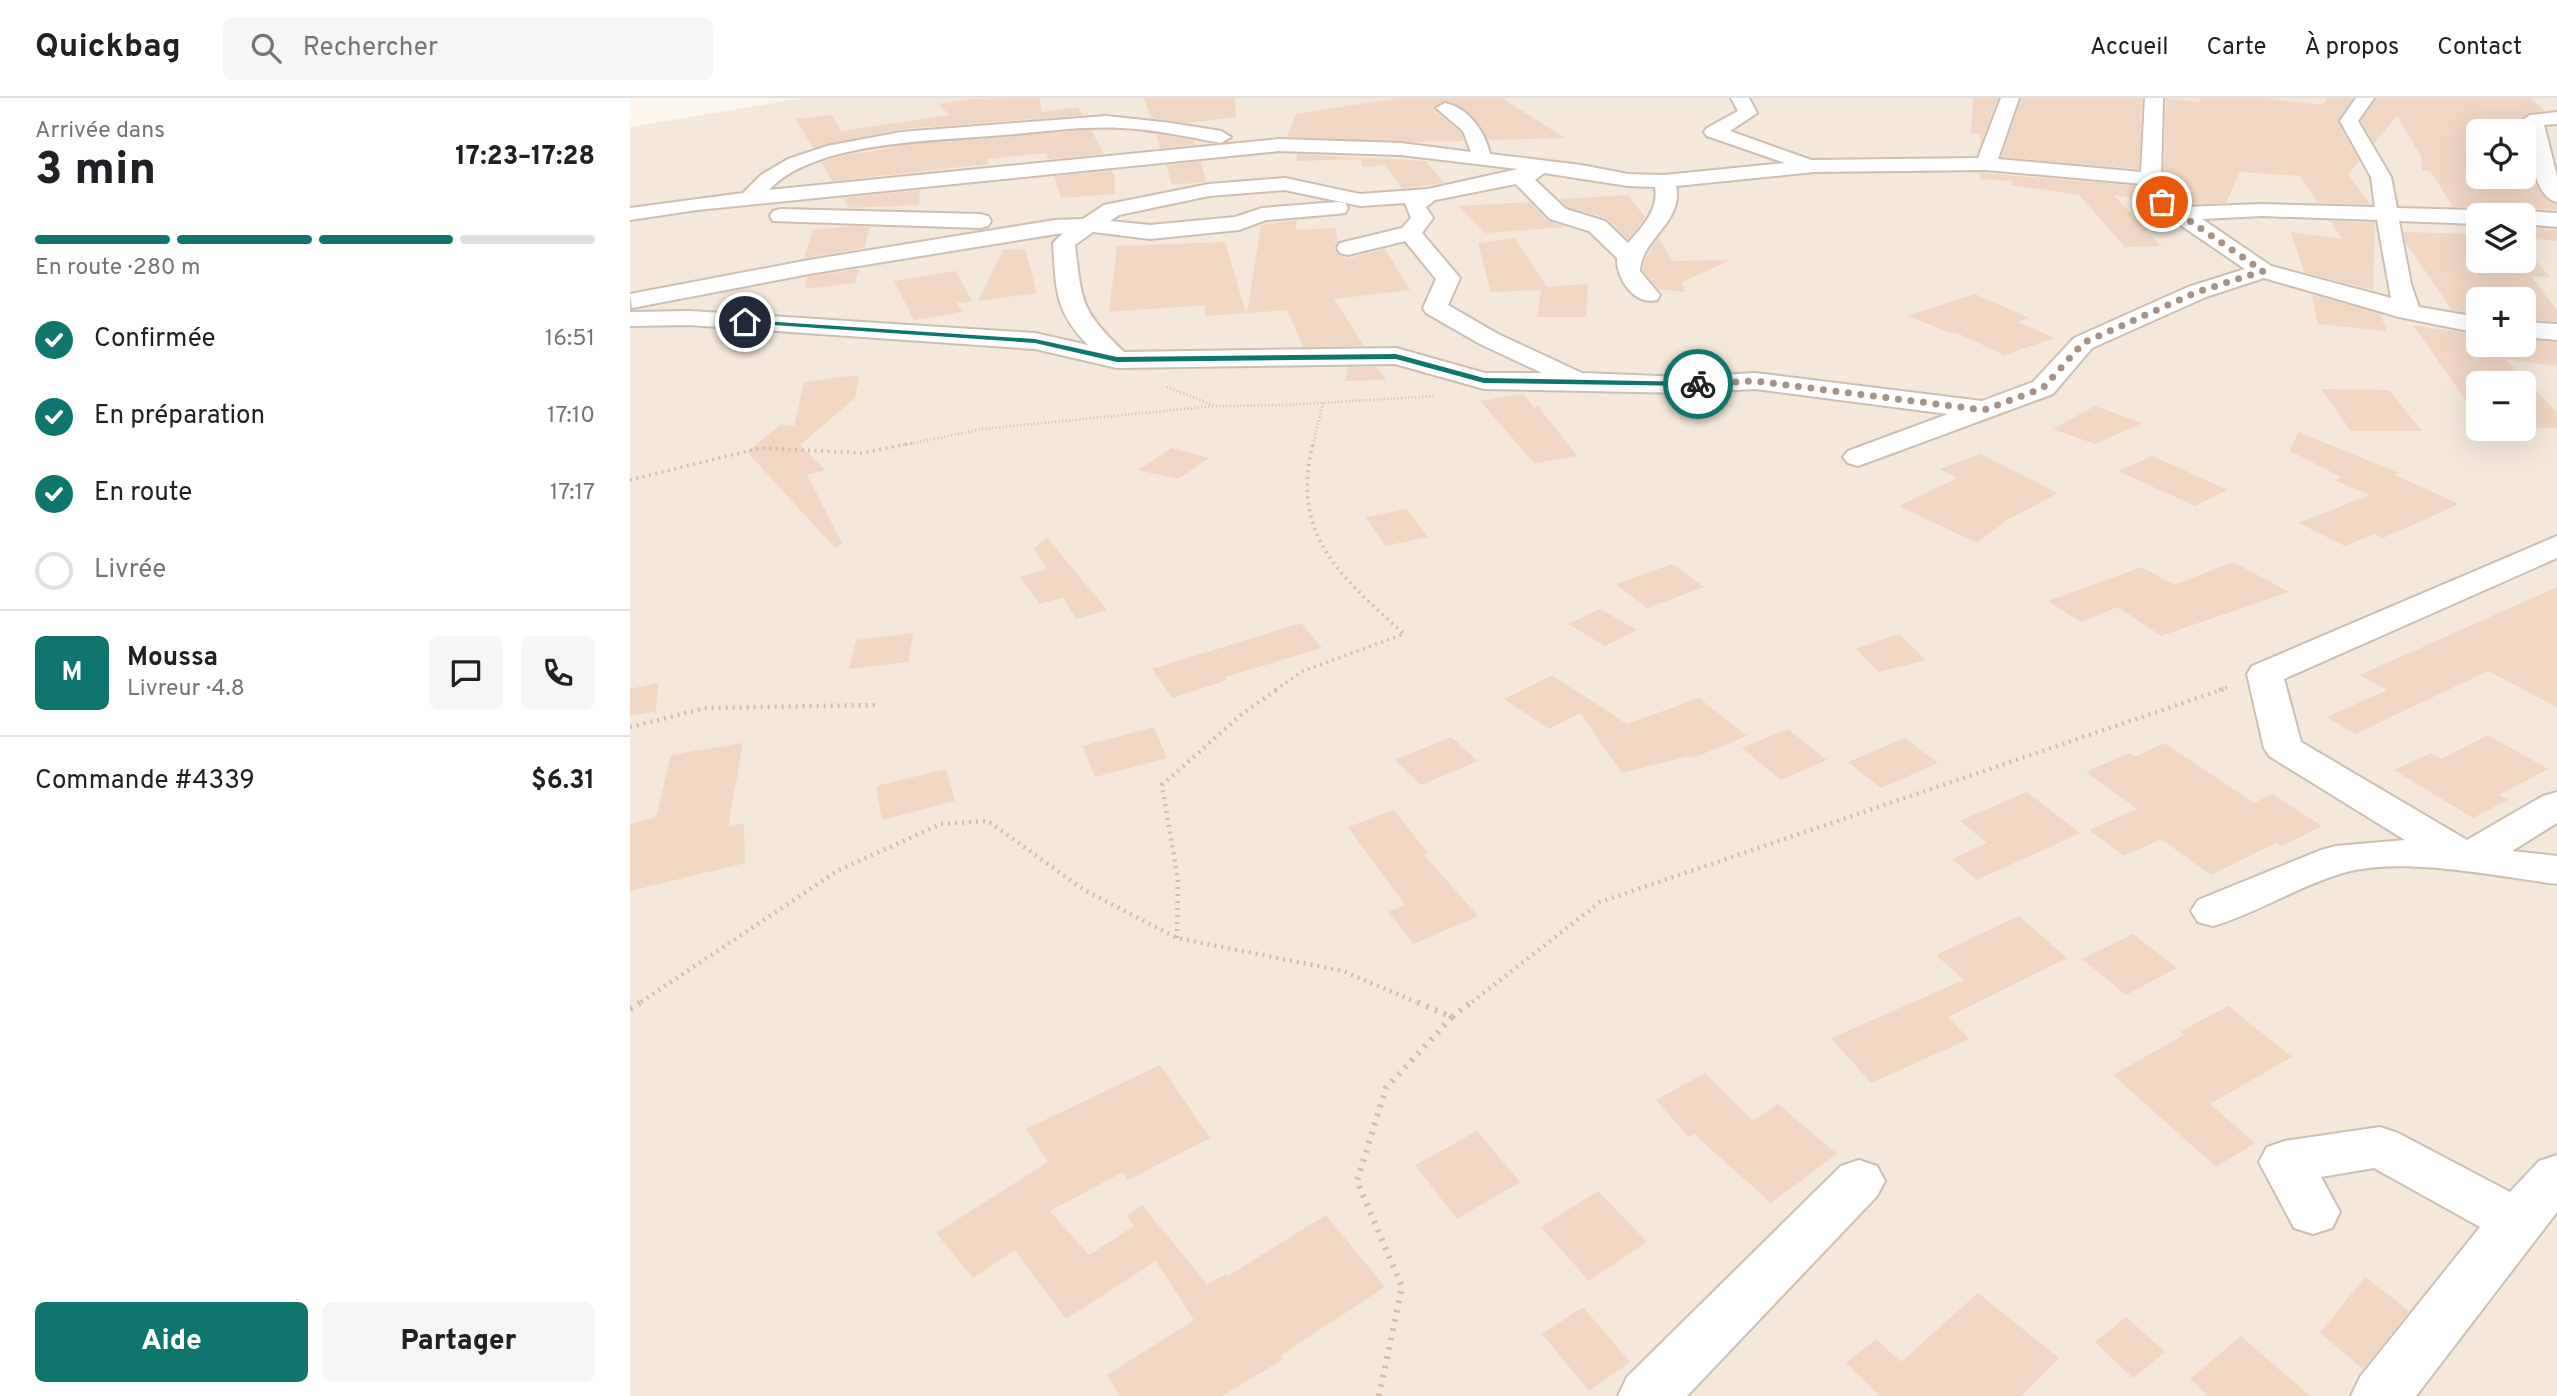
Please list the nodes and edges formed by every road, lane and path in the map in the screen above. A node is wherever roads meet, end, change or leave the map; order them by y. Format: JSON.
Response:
{"nodes":[{"id":1,"x":1740,"y":98,"type":"edge"},
{"id":2,"x":2010,"y":98,"type":"edge"},
{"id":3,"x":2154,"y":98,"type":"edge"},
{"id":4,"x":2365,"y":98,"type":"edge"},
{"id":5,"x":1445,"y":107,"type":"dead end"},
{"id":6,"x":2553,"y":108,"type":"edge"},
{"id":7,"x":1279,"y":145,"type":"junction"},
{"id":8,"x":1475,"y":158,"type":"junction"},
{"id":9,"x":1986,"y":164,"type":"junction"},
{"id":10,"x":1814,"y":166,"type":"junction"},
{"id":11,"x":1546,"y":167,"type":"junction"},
{"id":12,"x":1581,"y":171,"type":"junction"},
{"id":13,"x":1519,"y":176,"type":"junction"},
{"id":14,"x":2151,"y":179,"type":"junction"},
{"id":15,"x":1664,"y":181,"type":"junction"},
{"id":16,"x":630,"y":194,"type":"edge"},
{"id":17,"x":1428,"y":195,"type":"junction"},
{"id":18,"x":2557,"y":196,"type":"edge"},
{"id":19,"x":748,"y":199,"type":"junction"},
{"id":20,"x":1360,"y":200,"type":"junction"},
{"id":21,"x":697,"y":204,"type":"junction"},
{"id":22,"x":2389,"y":213,"type":"junction"},
{"id":23,"x":630,"y":214,"type":"edge"},
{"id":24,"x":2182,"y":214,"type":"junction"},
{"id":25,"x":2466,"y":216,"type":"edge"},
{"id":26,"x":2536,"y":219,"type":"edge"},
{"id":27,"x":2557,"y":220,"type":"edge"},
{"id":28,"x":1088,"y":225,"type":"junction"},
{"id":29,"x":1410,"y":233,"type":"junction"},
{"id":30,"x":1349,"y":248,"type":"dead end"},
{"id":31,"x":1629,"y":256,"type":"junction"},
{"id":32,"x":2263,"y":271,"type":"junction"},
{"id":33,"x":1648,"y":295,"type":"dead end"},
{"id":34,"x":1069,"y":299,"type":"junction"},
{"id":35,"x":630,"y":302,"type":"edge"},
{"id":36,"x":2408,"y":312,"type":"junction"},
{"id":37,"x":630,"y":319,"type":"edge"},
{"id":38,"x":2466,"y":323,"type":"edge"},
{"id":39,"x":2536,"y":331,"type":"edge"},
{"id":40,"x":1416,"y":332,"type":"junction"},
{"id":41,"x":2557,"y":332,"type":"edge"},
{"id":42,"x":1035,"y":341,"type":"junction"},
{"id":43,"x":1117,"y":360,"type":"junction"},
{"id":44,"x":1484,"y":381,"type":"junction"},
{"id":45,"x":1583,"y":381,"type":"junction"},
{"id":46,"x":1323,"y":403,"type":"junction"},
{"id":47,"x":1214,"y":406,"type":"junction"},
{"id":48,"x":1984,"y":410,"type":"junction"},
{"id":49,"x":1858,"y":457,"type":"dead end"},
{"id":50,"x":630,"y":480,"type":"edge"},
{"id":51,"x":2557,"y":546,"type":"edge"},
{"id":52,"x":2265,"y":674,"type":"junction"},
{"id":53,"x":877,"y":705,"type":"dead end"},
{"id":54,"x":630,"y":727,"type":"edge"},
{"id":55,"x":2557,"y":805,"type":"edge"},
{"id":56,"x":2467,"y":859,"type":"junction"},
{"id":57,"x":2557,"y":870,"type":"edge"},
{"id":58,"x":2213,"y":911,"type":"dead end"},
{"id":59,"x":1177,"y":938,"type":"junction"},
{"id":60,"x":630,"y":1009,"type":"edge"},
{"id":61,"x":1452,"y":1017,"type":"junction"},
{"id":62,"x":2557,"y":1176,"type":"edge"},
{"id":63,"x":1859,"y":1181,"type":"dead end"},
{"id":64,"x":2313,"y":1212,"type":"dead end"},
{"id":65,"x":2517,"y":1221,"type":"junction"},
{"id":66,"x":1379,"y":1396,"type":"edge"},
{"id":67,"x":1648,"y":1396,"type":"edge"},
{"id":68,"x":2381,"y":1396,"type":"edge"}],
"edges":[{"from":1,"to":10,"type":"street"},
{"from":2,"to":9,"type":"street"},
{"from":3,"to":14,"type":"street"},
{"from":4,"to":22,"type":"street"},
{"from":5,"to":8,"type":"street"},
{"from":6,"to":18,"type":"street"},
{"from":7,"to":8,"type":"street"},
{"from":7,"to":19,"type":"street"},
{"from":7,"to":19,"type":"street"},
{"from":8,"to":11,"type":"street"},
{"from":9,"to":10,"type":"street"},
{"from":9,"to":14,"type":"street"},
{"from":10,"to":15,"type":"street"},
{"from":11,"to":12,"type":"street"},
{"from":11,"to":13,"type":"street"},
{"from":12,"to":13,"type":"street"},
{"from":12,"to":15,"type":"street"},
{"from":13,"to":17,"type":"street"},
{"from":13,"to":31,"type":"street"},
{"from":14,"to":24,"type":"street"},
{"from":15,"to":31,"type":"street"},
{"from":16,"to":21,"type":"street"},
{"from":17,"to":20,"type":"street"},
{"from":17,"to":29,"type":"street"},
{"from":19,"to":21,"type":"street"},
{"from":20,"to":28,"type":"street"},
{"from":20,"to":28,"type":"street"},
{"from":21,"to":23,"type":"street"},
{"from":21,"to":28,"type":"street"},
{"from":22,"to":24,"type":"street"},
{"from":22,"to":25,"type":"street"},
{"from":22,"to":36,"type":"street"},
{"from":24,"to":32,"type":"street"},
{"from":26,"to":27,"type":"street"},
{"from":28,"to":34,"type":"street"},
{"from":28,"to":35,"type":"street"},
{"from":29,"to":30,"type":"street"},
{"from":29,"to":40,"type":"street"},
{"from":31,"to":33,"type":"street"},
{"from":32,"to":36,"type":"street"},
{"from":32,"to":48,"type":"street"},
{"from":34,"to":42,"type":"street"},
{"from":34,"to":43,"type":"street"},
{"from":36,"to":38,"type":"street"},
{"from":37,"to":42,"type":"street"},
{"from":39,"to":41,"type":"street"},
{"from":40,"to":43,"type":"street"},
{"from":40,"to":44,"type":"street"},
{"from":40,"to":45,"type":"street"},
{"from":42,"to":43,"type":"street"},
{"from":43,"to":47,"type":"path"},
{"from":44,"to":45,"type":"street"},
{"from":44,"to":46,"type":"path"},
{"from":45,"to":48,"type":"street"},
{"from":46,"to":47,"type":"path"},
{"from":46,"to":59,"type":"path"},
{"from":47,"to":50,"type":"path"},
{"from":48,"to":49,"type":"street"},
{"from":51,"to":52,"type":"street"},
{"from":52,"to":56,"type":"street"},
{"from":52,"to":61,"type":"path"},
{"from":53,"to":54,"type":"path"},
{"from":55,"to":56,"type":"street"},
{"from":56,"to":57,"type":"street"},
{"from":56,"to":58,"type":"street"},
{"from":59,"to":60,"type":"path"},
{"from":59,"to":61,"type":"path"},
{"from":61,"to":66,"type":"path"},
{"from":62,"to":65,"type":"street"},
{"from":63,"to":67,"type":"street"},
{"from":64,"to":65,"type":"street"},
{"from":65,"to":68,"type":"street"}]}
